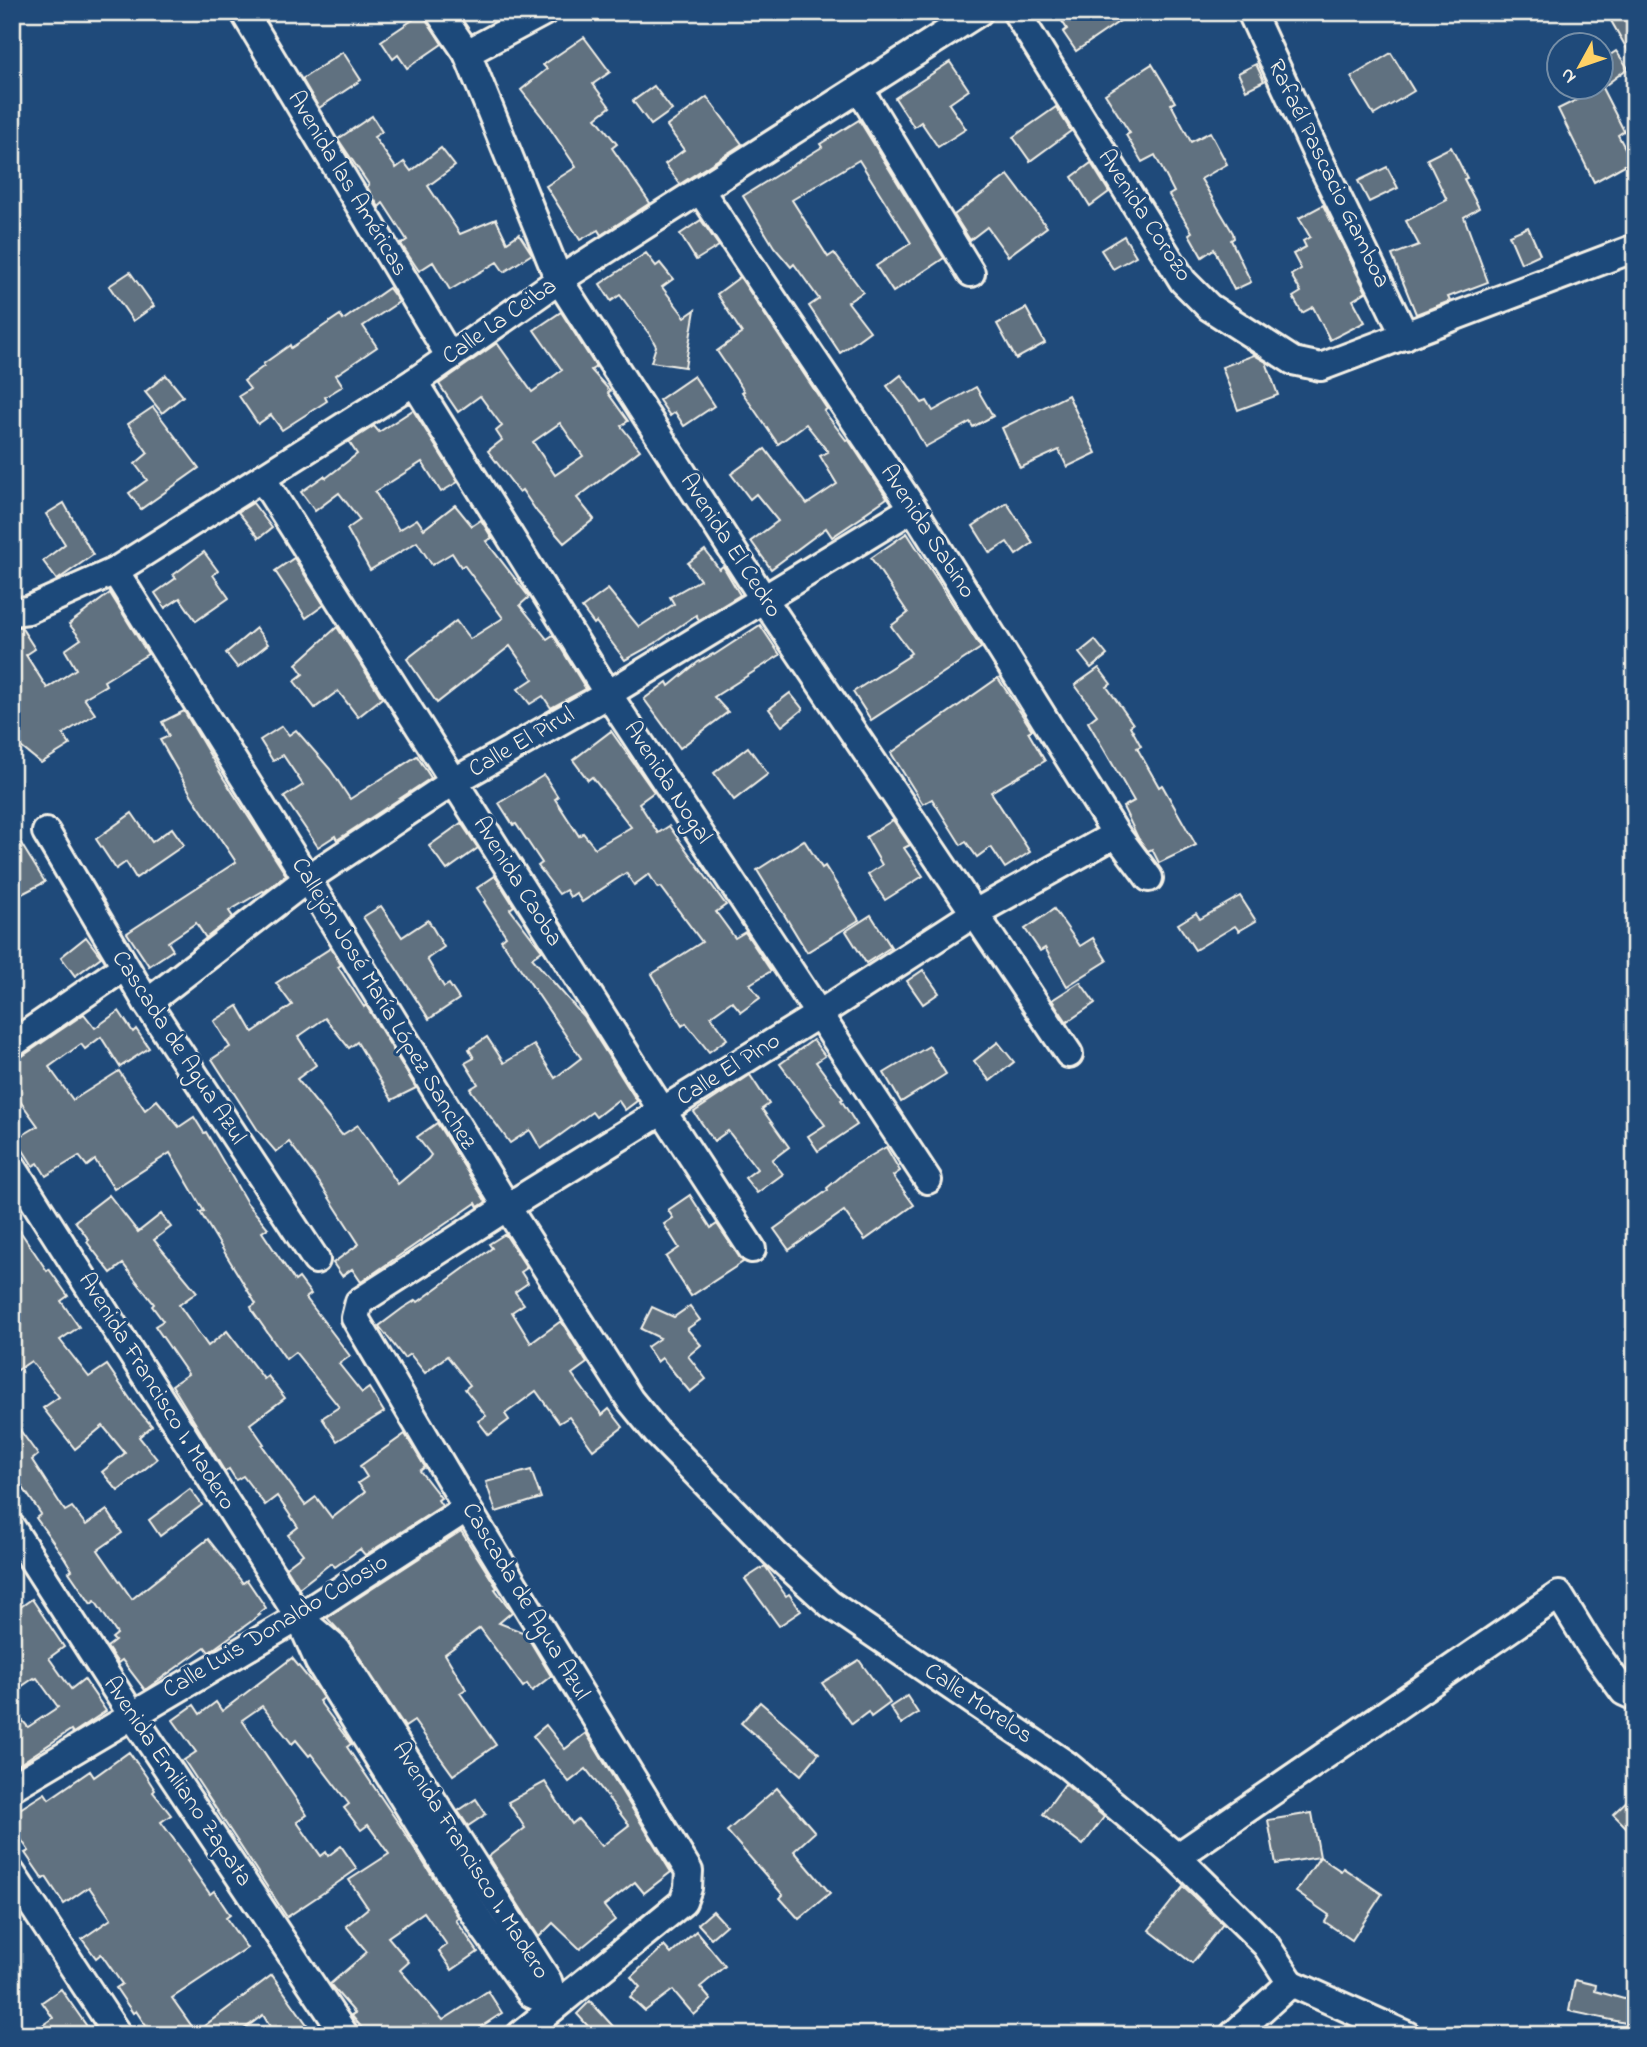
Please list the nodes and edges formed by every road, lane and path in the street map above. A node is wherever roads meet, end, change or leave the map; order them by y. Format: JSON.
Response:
{"nodes":[{"id":1,"x":244,"y":12,"type":"edge"},
{"id":2,"x":439,"y":12,"type":"edge"},
{"id":3,"x":544,"y":12,"type":"edge"},
{"id":4,"x":979,"y":12,"type":"edge"},
{"id":5,"x":1016,"y":12,"type":"edge"},
{"id":6,"x":1251,"y":12,"type":"edge"},
{"id":7,"x":467,"y":53,"type":"junction"},
{"id":8,"x":860,"y":90,"type":"junction"},
{"id":9,"x":701,"y":190,"type":"junction"},
{"id":10,"x":1635,"y":248,"type":"edge"},
{"id":11,"x":971,"y":273,"type":"dead end"},
{"id":12,"x":559,"y":281,"type":"junction"},
{"id":13,"x":1405,"y":336,"type":"junction"},
{"id":14,"x":450,"y":357,"type":"junction"},
{"id":15,"x":414,"y":382,"type":"junction"},
{"id":16,"x":262,"y":478,"type":"junction"},
{"id":17,"x":913,"y":508,"type":"junction"},
{"id":18,"x":115,"y":571,"type":"junction"},
{"id":19,"x":763,"y":598,"type":"junction"},
{"id":20,"x":12,"y":612,"type":"edge"},
{"id":21,"x":608,"y":694,"type":"junction"},
{"id":22,"x":453,"y":782,"type":"junction"},
{"id":23,"x":46,"y":832,"type":"dead end"},
{"id":24,"x":1116,"y":834,"type":"junction"},
{"id":25,"x":1149,"y":878,"type":"dead end"},
{"id":26,"x":307,"y":879,"type":"junction"},
{"id":27,"x":975,"y":913,"type":"junction"},
{"id":28,"x":124,"y":967,"type":"junction"},
{"id":29,"x":147,"y":1003,"type":"junction"},
{"id":30,"x":818,"y":1014,"type":"junction"},
{"id":31,"x":12,"y":1044,"type":"edge"},
{"id":32,"x":1069,"y":1054,"type":"dead end"},
{"id":33,"x":663,"y":1112,"type":"junction"},
{"id":34,"x":12,"y":1166,"type":"edge"},
{"id":35,"x":928,"y":1180,"type":"dead end"},
{"id":36,"x":507,"y":1207,"type":"junction"},
{"id":37,"x":752,"y":1249,"type":"dead end"},
{"id":38,"x":316,"y":1260,"type":"dead end"},
{"id":39,"x":355,"y":1318,"type":"joint"},
{"id":40,"x":657,"y":1433,"type":"joint"},
{"id":41,"x":467,"y":1508,"type":"junction"},
{"id":42,"x":12,"y":1528,"type":"edge"},
{"id":43,"x":299,"y":1617,"type":"junction"},
{"id":44,"x":1635,"y":1697,"type":"edge"},
{"id":45,"x":132,"y":1715,"type":"junction"},
{"id":46,"x":12,"y":1787,"type":"edge"},
{"id":47,"x":1177,"y":1857,"type":"junction"},
{"id":48,"x":12,"y":1874,"type":"edge"},
{"id":49,"x":1291,"y":1983,"type":"junction"},
{"id":50,"x":555,"y":2005,"type":"junction"},
{"id":51,"x":118,"y":2035,"type":"edge"},
{"id":52,"x":345,"y":2035,"type":"edge"},
{"id":53,"x":520,"y":2035,"type":"edge"},
{"id":54,"x":1233,"y":2035,"type":"edge"},
{"id":55,"x":1407,"y":2035,"type":"edge"}],
"edges":[{"from":1,"to":14,"type":"street","name":"Avenida las Américas"},
{"from":2,"to":7,"type":"street","name":"Avenida El Cedro"},
{"from":3,"to":7,"type":"street"},
{"from":4,"to":8,"type":"street","name":"Calle La Ceiba"},
{"from":5,"to":13,"type":"street","name":"Avenida Corozo"},
{"from":6,"to":13,"type":"street","name":"Rafaél Pascacio Gamboa"},
{"from":7,"to":12,"type":"street","name":"Avenida El Cedro"},
{"from":8,"to":9,"type":"street","name":"Calle La Ceiba"},
{"from":8,"to":11,"type":"street"},
{"from":9,"to":12,"type":"street","name":"Calle La Ceiba"},
{"from":9,"to":17,"type":"street","name":"Avenida Sabino"},
{"from":10,"to":13,"type":"street"},
{"from":12,"to":14,"type":"street","name":"Calle La Ceiba"},
{"from":12,"to":19,"type":"street","name":"Avenida El Cedro"},
{"from":14,"to":15,"type":"street","name":"Calle La Ceiba"},
{"from":15,"to":16,"type":"street","name":"Calle La Ceiba"},
{"from":15,"to":21,"type":"street","name":"Avenida Nogal"},
{"from":16,"to":18,"type":"street","name":"Calle La Ceiba"},
{"from":16,"to":22,"type":"street","name":"Avenida Caoba"},
{"from":17,"to":19,"type":"street","name":"Calle El Pirul"},
{"from":17,"to":24,"type":"street","name":"Avenida Sabino"},
{"from":18,"to":20,"type":"street","name":"Calle La Ceiba"},
{"from":18,"to":26,"type":"street","name":"Callejón José María López Sanchez"},
{"from":19,"to":21,"type":"street","name":"Calle El Pirul"},
{"from":19,"to":27,"type":"street","name":"Avenida El Cedro"},
{"from":21,"to":22,"type":"street","name":"Calle El Pirul"},
{"from":21,"to":30,"type":"street","name":"Avenida Nogal"},
{"from":22,"to":26,"type":"street","name":"Calle El Pirul"},
{"from":22,"to":33,"type":"street","name":"Avenida Caoba"},
{"from":23,"to":28,"type":"street","name":"Cascada de Agua Azul"},
{"from":24,"to":25,"type":"street","name":"Avenida Sabino"},
{"from":24,"to":27,"type":"street","name":"Calle El Pino"},
{"from":26,"to":29,"type":"street","name":"Calle El Pirul"},
{"from":26,"to":36,"type":"street","name":"Callejón José María López Sanchez"},
{"from":27,"to":30,"type":"street","name":"Calle El Pino"},
{"from":27,"to":32,"type":"street","name":"Avenida El Cedro"},
{"from":28,"to":29,"type":"street","name":"Cascada de Agua Azul"},
{"from":28,"to":31,"type":"street"},
{"from":29,"to":38,"type":"street","name":"Cascada de Agua Azul"},
{"from":30,"to":33,"type":"street","name":"Calle El Pino"},
{"from":30,"to":35,"type":"street","name":"Avenida Nogal"},
{"from":33,"to":36,"type":"street","name":"Calle El Pino"},
{"from":33,"to":37,"type":"street","name":"Avenida Caoba"},
{"from":34,"to":43,"type":"street","name":"Avenida Francisco I. Madero"},
{"from":36,"to":39,"type":"street","name":"Calle El Pino"},
{"from":36,"to":40,"type":"street","name":"Callejón José María López Sanchez"},
{"from":39,"to":41,"type":"street","name":"Cascada de Agua Azul"},
{"from":40,"to":47,"type":"street","name":"Calle Morelos"},
{"from":41,"to":43,"type":"street","name":"Calle Luis Donaldo Colosio"},
{"from":41,"to":50,"type":"street","name":"Cascada de Agua Azul"},
{"from":42,"to":45,"type":"street","name":"Avenida Emiliano Zapata"},
{"from":43,"to":45,"type":"street","name":"Calle Luis Donaldo Colosio"},
{"from":43,"to":50,"type":"street","name":"Avenida Francisco I. Madero"},
{"from":44,"to":47,"type":"street"},
{"from":45,"to":46,"type":"street","name":"Calle Luis Donaldo Colosio"},
{"from":45,"to":52,"type":"street","name":"Avenida Emiliano Zapata"},
{"from":47,"to":49,"type":"street","name":"Calle Morelos"},
{"from":48,"to":51,"type":"street"},
{"from":49,"to":54,"type":"street"},
{"from":49,"to":55,"type":"street"},
{"from":50,"to":53,"type":"street"}]}
